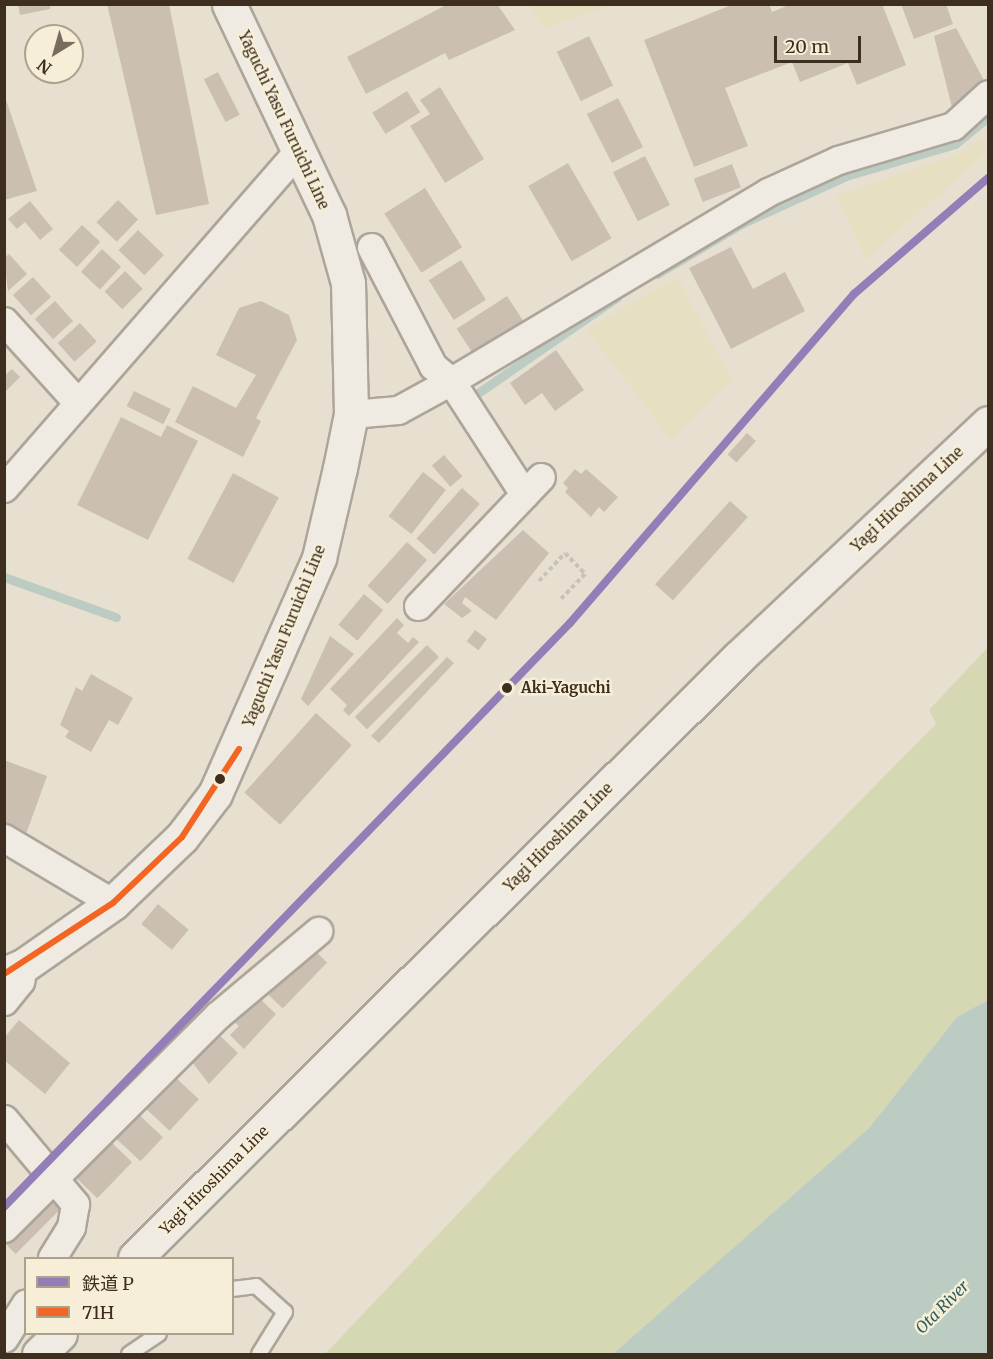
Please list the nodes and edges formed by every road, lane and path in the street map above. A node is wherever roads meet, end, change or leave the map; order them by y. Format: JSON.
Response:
{"nodes":[{"id":1,"x":229,"y":4,"type":"edge"},
{"id":2,"x":988,"y":94,"type":"edge"},
{"id":3,"x":300,"y":149,"type":"junction"},
{"id":4,"x":371,"y":247,"type":"dead end"},
{"id":5,"x":4,"y":321,"type":"edge"},
{"id":6,"x":451,"y":381,"type":"junction"},
{"id":7,"x":78,"y":403,"type":"junction"},
{"id":8,"x":351,"y":414,"type":"junction"},
{"id":9,"x":988,"y":423,"type":"edge"},
{"id":10,"x":4,"y":488,"type":"edge"},
{"id":11,"x":539,"y":580,"type":"dead end"},
{"id":12,"x":560,"y":600,"type":"dead end"},
{"id":13,"x":418,"y":606,"type":"dead end"},
{"id":14,"x":4,"y":838,"type":"edge"},
{"id":15,"x":113,"y":903,"type":"junction"},
{"id":16,"x":318,"y":931,"type":"dead end"},
{"id":17,"x":14,"y":970,"type":"edge"},
{"id":18,"x":4,"y":1001,"type":"edge"},
{"id":19,"x":4,"y":1119,"type":"edge"},
{"id":20,"x":55,"y":1178,"type":"junction"},
{"id":21,"x":4,"y":1228,"type":"edge"},
{"id":22,"x":53,"y":1257,"type":"edge"},
{"id":23,"x":136,"y":1257,"type":"edge"},
{"id":24,"x":234,"y":1289,"type":"edge"},
{"id":25,"x":24,"y":1306,"type":"edge"},
{"id":26,"x":59,"y":1335,"type":"edge"},
{"id":27,"x":158,"y":1335,"type":"edge"},
{"id":28,"x":4,"y":1338,"type":"edge"},
{"id":29,"x":39,"y":1354,"type":"edge"},
{"id":30,"x":129,"y":1354,"type":"edge"},
{"id":31,"x":259,"y":1354,"type":"edge"}],
"edges":[{"from":1,"to":3,"type":"main road","name":"Yaguchi Yasu Furuichi Line"},
{"from":2,"to":6,"type":"street"},
{"from":3,"to":7,"type":"street"},
{"from":3,"to":8,"type":"main road","name":"Yaguchi Yasu Furuichi Line"},
{"from":4,"to":6,"type":"street"},
{"from":5,"to":7,"type":"street"},
{"from":6,"to":8,"type":"street"},
{"from":6,"to":13,"type":"street"},
{"from":7,"to":10,"type":"street"},
{"from":8,"to":15,"type":"main road","name":"Yaguchi Yasu Furuichi Line"},
{"from":9,"to":23,"type":"main road","name":"Yagi Hiroshima Line"},
{"from":11,"to":12,"type":"path"},
{"from":14,"to":15,"type":"street"},
{"from":15,"to":17,"type":"main road","name":"Yaguchi Yasu Furuichi Line"},
{"from":16,"to":20,"type":"street"},
{"from":17,"to":18,"type":"street"},
{"from":19,"to":20,"type":"street"},
{"from":20,"to":21,"type":"street"},
{"from":20,"to":22,"type":"street"},
{"from":24,"to":31,"type":"lane"},
{"from":25,"to":28,"type":"street"},
{"from":26,"to":29,"type":"main road"},
{"from":27,"to":30,"type":"lane"}]}
